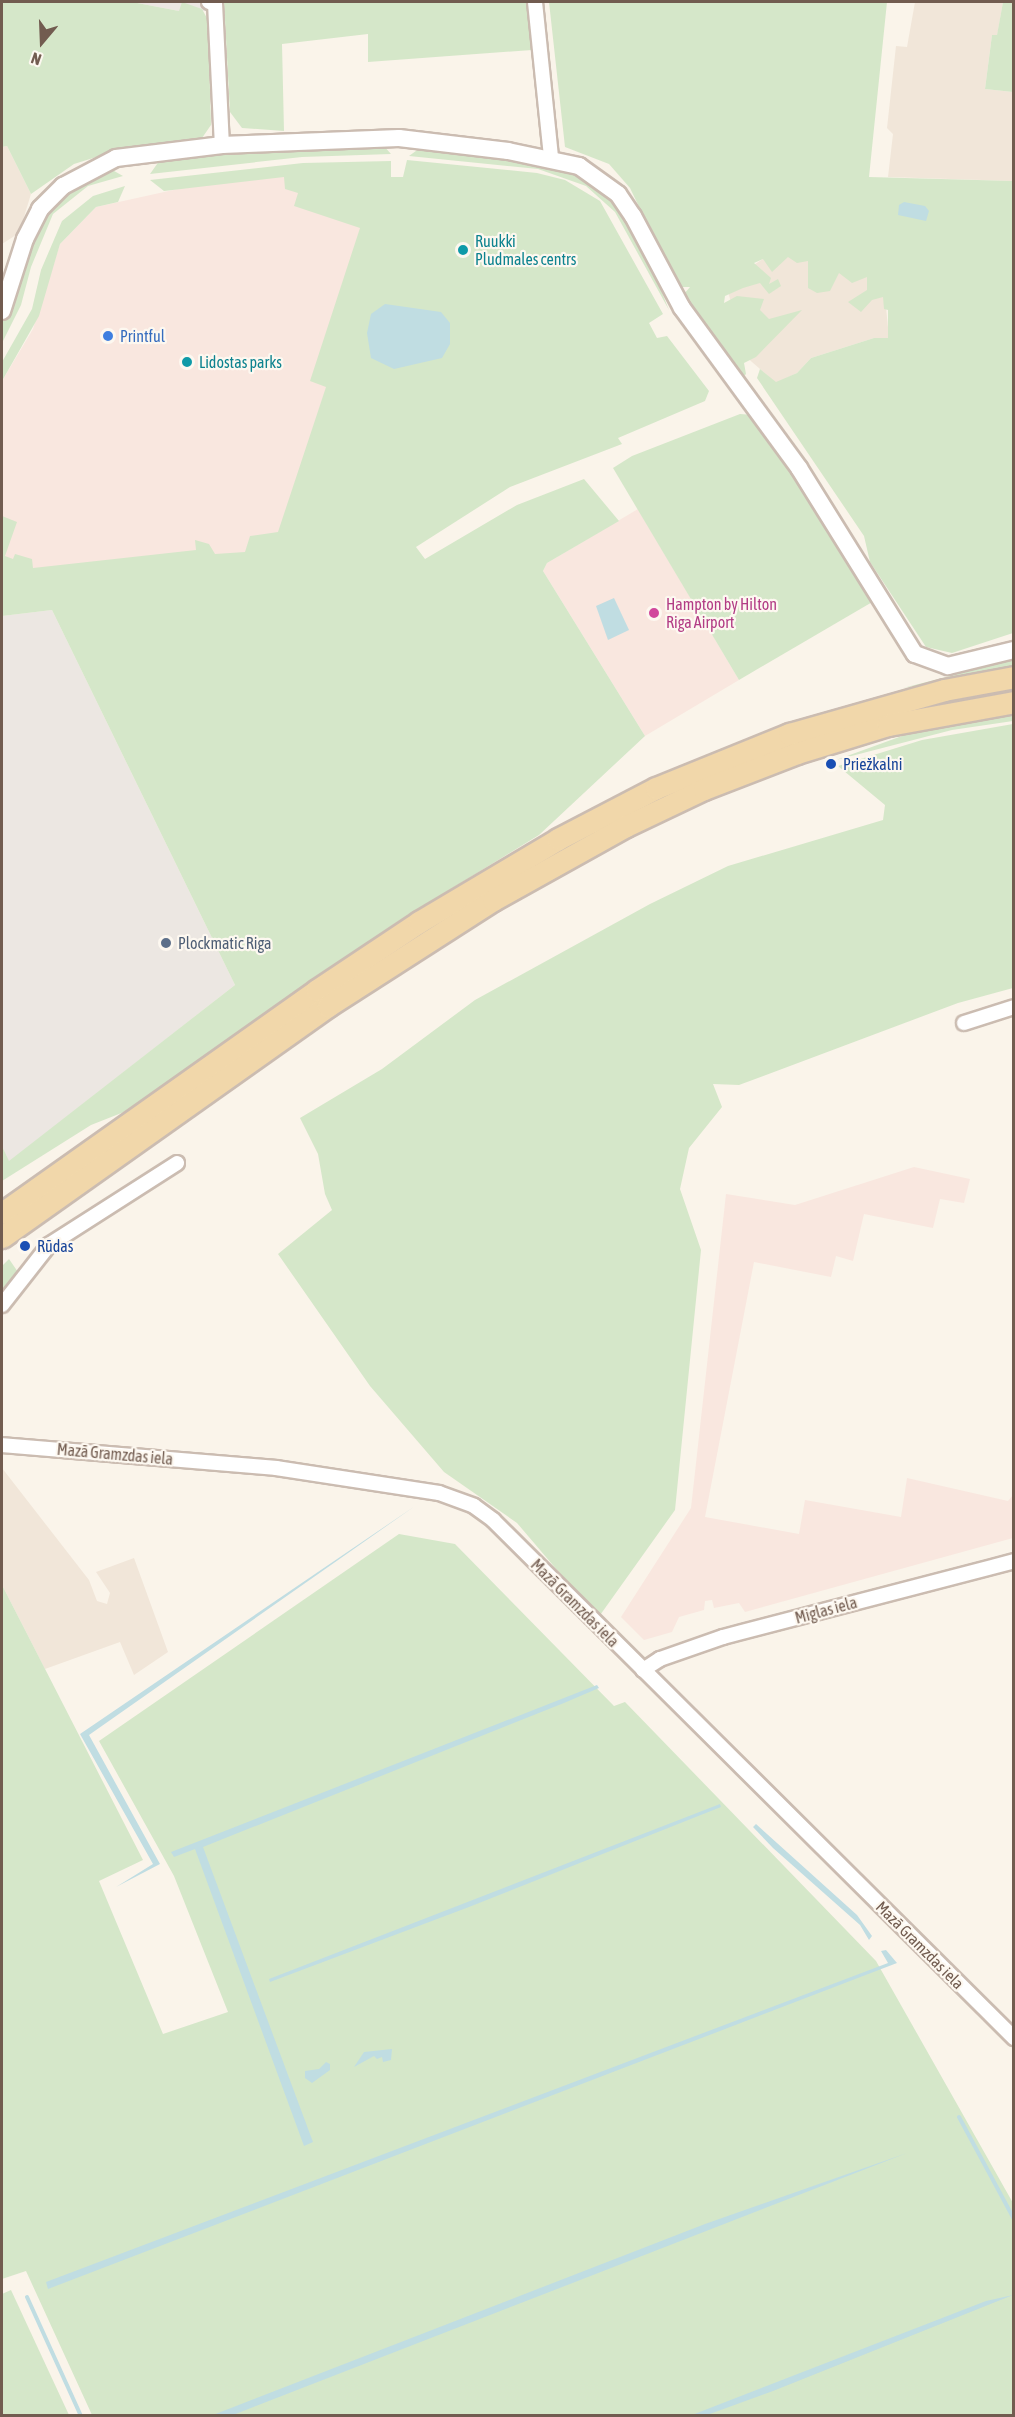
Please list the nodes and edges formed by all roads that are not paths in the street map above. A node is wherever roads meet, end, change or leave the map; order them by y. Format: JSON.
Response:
{"nodes":[{"id":1,"x":209,"y":2,"type":"edge"},
{"id":2,"x":535,"y":2,"type":"edge"},
{"id":3,"x":222,"y":145,"type":"junction"},
{"id":4,"x":551,"y":158,"type":"junction"},
{"id":5,"x":2,"y":310,"type":"edge"},
{"id":6,"x":1014,"y":650,"type":"edge"},
{"id":7,"x":1014,"y":677,"type":"edge"},
{"id":8,"x":1014,"y":702,"type":"edge"},
{"id":9,"x":1014,"y":1007,"type":"edge"},
{"id":10,"x":964,"y":1023,"type":"dead end"},
{"id":11,"x":177,"y":1163,"type":"dead end"},
{"id":12,"x":2,"y":1213,"type":"edge"},
{"id":13,"x":2,"y":1237,"type":"edge"},
{"id":14,"x":2,"y":1305,"type":"edge"},
{"id":15,"x":2,"y":1445,"type":"edge"},
{"id":16,"x":1014,"y":1561,"type":"edge"},
{"id":17,"x":643,"y":1670,"type":"junction"},
{"id":18,"x":1014,"y":2038,"type":"edge"}],
"edges":[{"from":1,"to":3,"type":"street"},
{"from":2,"to":4,"type":"street"},
{"from":3,"to":4,"type":"street"},
{"from":3,"to":5,"type":"street"},
{"from":4,"to":6,"type":"street"},
{"from":7,"to":12,"type":"main road"},
{"from":8,"to":13,"type":"main road"},
{"from":9,"to":10,"type":"street"},
{"from":11,"to":14,"type":"street"},
{"from":15,"to":17,"type":"street","name":"Mazā Gramzdas iela"},
{"from":16,"to":17,"type":"street","name":"Miglas iela"},
{"from":17,"to":18,"type":"street","name":"Mazā Gramzdas iela"}]}
